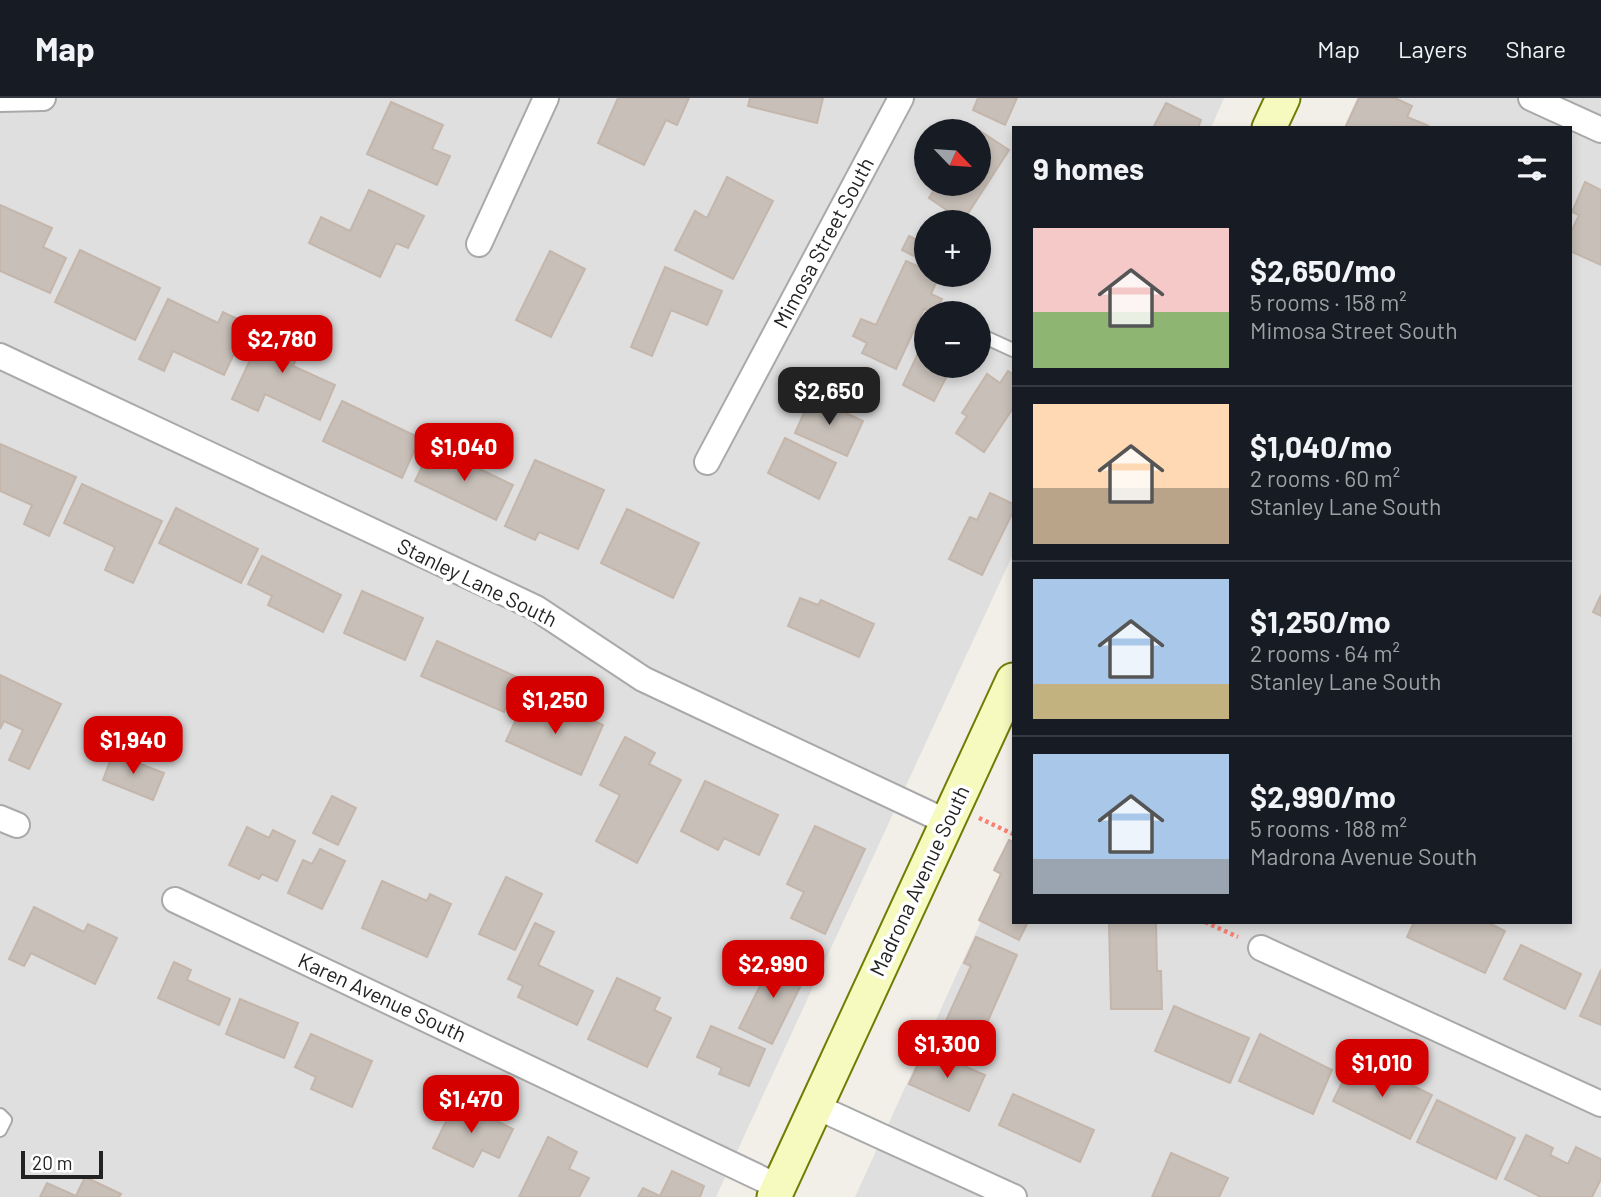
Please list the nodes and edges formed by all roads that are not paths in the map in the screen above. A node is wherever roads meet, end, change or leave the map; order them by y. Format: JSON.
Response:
{"nodes":[{"id":1,"x":43,"y":98,"type":"edge"},
{"id":2,"x":546,"y":98,"type":"edge"},
{"id":3,"x":901,"y":98,"type":"edge"},
{"id":4,"x":1283,"y":98,"type":"edge"},
{"id":5,"x":1531,"y":98,"type":"edge"},
{"id":6,"x":0,"y":99,"type":"edge"},
{"id":7,"x":1270,"y":126,"type":"edge"},
{"id":8,"x":1601,"y":130,"type":"edge"},
{"id":9,"x":479,"y":244,"type":"dead end"},
{"id":10,"x":991,"y":340,"type":"edge"},
{"id":11,"x":1012,"y":350,"type":"edge"},
{"id":12,"x":0,"y":356,"type":"edge"},
{"id":13,"x":707,"y":462,"type":"dead end"},
{"id":14,"x":1012,"y":682,"type":"edge"},
{"id":15,"x":947,"y":822,"type":"junction"},
{"id":16,"x":175,"y":900,"type":"dead end"},
{"id":17,"x":1261,"y":948,"type":"road end"},
{"id":18,"x":1601,"y":1104,"type":"edge"},
{"id":19,"x":817,"y":1107,"type":"junction"},
{"id":20,"x":0,"y":1115,"type":"edge"},
{"id":21,"x":0,"y":1130,"type":"edge"},
{"id":22,"x":777,"y":1192,"type":"edge"},
{"id":23,"x":1014,"y":1197,"type":"edge"}],
"edges":[{"from":1,"to":6,"type":"street"},
{"from":2,"to":9,"type":"street"},
{"from":3,"to":13,"type":"street","name":"Mimosa Street South"},
{"from":4,"to":7,"type":"main road"},
{"from":5,"to":8,"type":"street"},
{"from":10,"to":11,"type":"lane"},
{"from":12,"to":15,"type":"street","name":"Stanley Lane South"},
{"from":14,"to":15,"type":"main road","name":"Madrona Avenue South"},
{"from":15,"to":19,"type":"main road","name":"Madrona Avenue South"},
{"from":16,"to":22,"type":"street","name":"Karen Avenue South"},
{"from":17,"to":18,"type":"street"},
{"from":19,"to":22,"type":"main road","name":"Madrona Avenue South"},
{"from":19,"to":23,"type":"street"},
{"from":20,"to":21,"type":"lane"}]}
